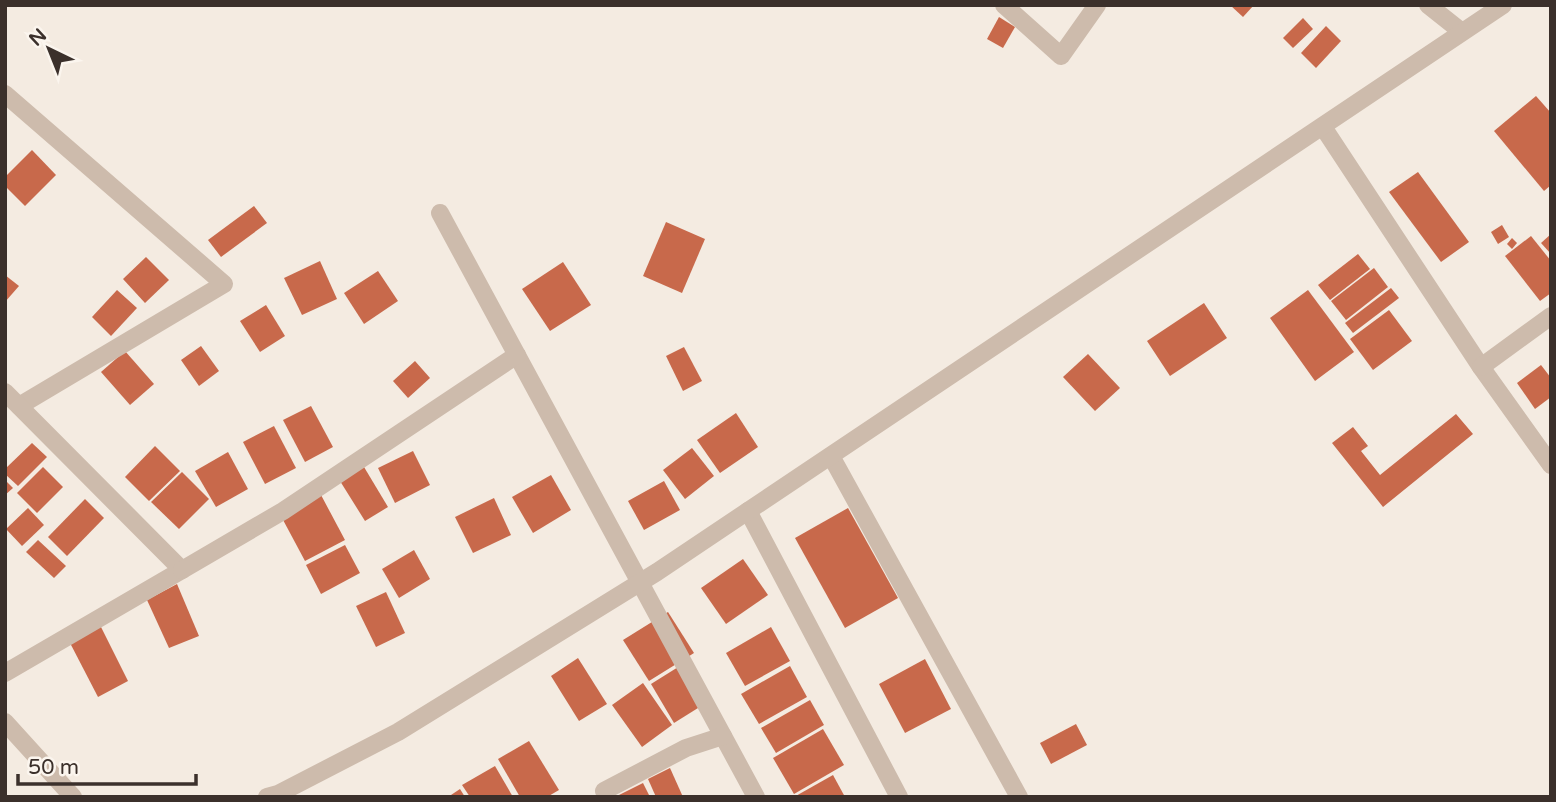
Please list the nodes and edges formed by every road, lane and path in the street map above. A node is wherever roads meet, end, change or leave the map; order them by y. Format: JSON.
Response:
{"nodes":[{"id":1,"x":1004,"y":5,"type":"edge"},
{"id":2,"x":1097,"y":5,"type":"edge"},
{"id":3,"x":1428,"y":5,"type":"edge"},
{"id":4,"x":1503,"y":5,"type":"edge"},
{"id":5,"x":1462,"y":32,"type":"junction"},
{"id":6,"x":5,"y":94,"type":"edge"},
{"id":7,"x":1323,"y":127,"type":"junction"},
{"id":8,"x":440,"y":213,"type":"dead end"},
{"id":9,"x":1551,"y":316,"type":"edge"},
{"id":10,"x":517,"y":355,"type":"junction"},
{"id":11,"x":1481,"y":367,"type":"junction"},
{"id":12,"x":5,"y":392,"type":"edge"},
{"id":13,"x":19,"y":406,"type":"junction"},
{"id":14,"x":831,"y":456,"type":"junction"},
{"id":15,"x":1551,"y":465,"type":"edge"},
{"id":16,"x":748,"y":511,"type":"junction"},
{"id":17,"x":182,"y":570,"type":"junction"},
{"id":18,"x":639,"y":583,"type":"junction"},
{"id":19,"x":5,"y":673,"type":"edge"},
{"id":20,"x":5,"y":722,"type":"edge"},
{"id":21,"x":723,"y":736,"type":"junction"},
{"id":22,"x":601,"y":795,"type":"edge"},
{"id":23,"x":73,"y":797,"type":"edge"},
{"id":24,"x":267,"y":797,"type":"edge"},
{"id":25,"x":756,"y":797,"type":"edge"},
{"id":26,"x":899,"y":797,"type":"edge"},
{"id":27,"x":1019,"y":797,"type":"edge"}],
"edges":[{"from":1,"to":2,"type":"street"},
{"from":3,"to":5,"type":"street"},
{"from":4,"to":5,"type":"street"},
{"from":5,"to":7,"type":"street"},
{"from":6,"to":13,"type":"street"},
{"from":7,"to":11,"type":"street"},
{"from":7,"to":14,"type":"street"},
{"from":8,"to":10,"type":"street"},
{"from":9,"to":11,"type":"street"},
{"from":10,"to":17,"type":"street"},
{"from":10,"to":18,"type":"street"},
{"from":11,"to":15,"type":"street"},
{"from":12,"to":13,"type":"street"},
{"from":13,"to":17,"type":"street"},
{"from":14,"to":16,"type":"street"},
{"from":14,"to":27,"type":"street"},
{"from":16,"to":18,"type":"street"},
{"from":16,"to":26,"type":"street"},
{"from":17,"to":19,"type":"street"},
{"from":18,"to":21,"type":"street"},
{"from":18,"to":24,"type":"street"},
{"from":20,"to":23,"type":"street"},
{"from":21,"to":22,"type":"street"},
{"from":21,"to":25,"type":"street"}]}
